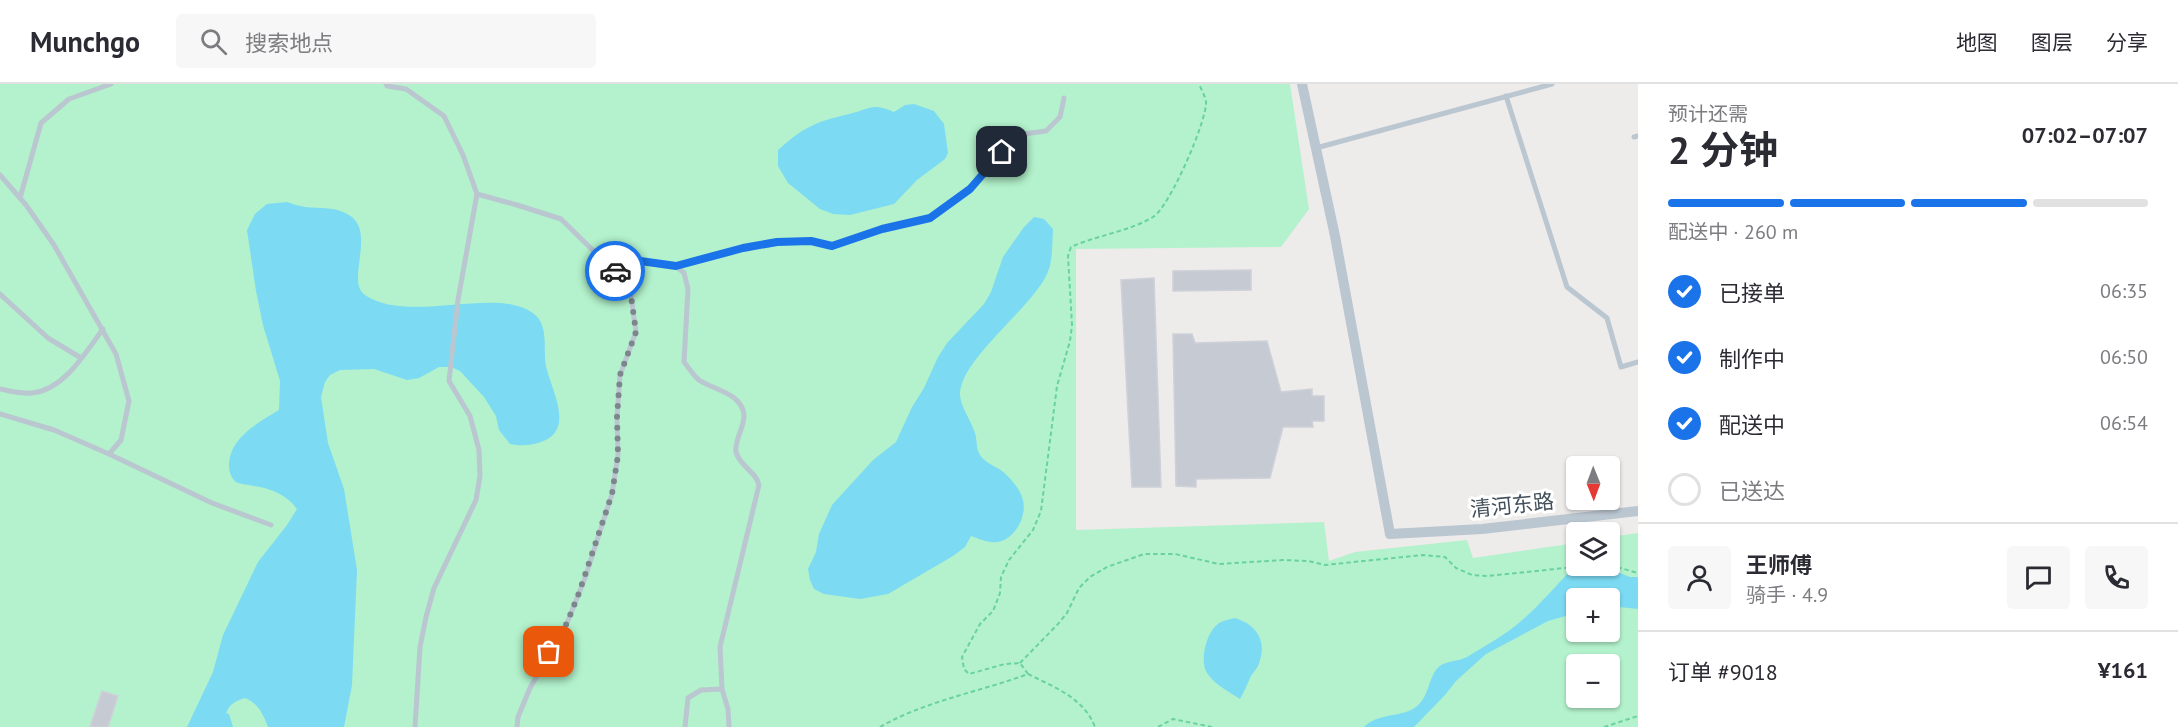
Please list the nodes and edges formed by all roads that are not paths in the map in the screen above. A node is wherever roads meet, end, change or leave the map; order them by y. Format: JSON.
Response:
{"nodes":[{"id":1,"x":111,"y":84,"type":"edge"},
{"id":2,"x":386,"y":84,"type":"edge"},
{"id":3,"x":1302,"y":84,"type":"edge"},
{"id":4,"x":1552,"y":84,"type":"edge"},
{"id":5,"x":1506,"y":96,"type":"junction"},
{"id":6,"x":1064,"y":98,"type":"dead end"},
{"id":7,"x":1316,"y":148,"type":"junction"},
{"id":8,"x":0,"y":176,"type":"edge"},
{"id":9,"x":477,"y":194,"type":"junction"},
{"id":10,"x":20,"y":198,"type":"junction"},
{"id":11,"x":598,"y":255,"type":"junction"},
{"id":12,"x":676,"y":266,"type":"junction"},
{"id":13,"x":0,"y":294,"type":"edge"},
{"id":14,"x":103,"y":329,"type":"junction"},
{"id":15,"x":81,"y":358,"type":"junction"},
{"id":16,"x":1638,"y":362,"type":"edge"},
{"id":17,"x":0,"y":389,"type":"edge"},
{"id":18,"x":0,"y":414,"type":"edge"},
{"id":19,"x":110,"y":454,"type":"junction"},
{"id":20,"x":1638,"y":511,"type":"edge"},
{"id":21,"x":271,"y":525,"type":"dead end"},
{"id":22,"x":722,"y":689,"type":"junction"},
{"id":23,"x":415,"y":727,"type":"edge"},
{"id":24,"x":517,"y":727,"type":"edge"},
{"id":25,"x":686,"y":727,"type":"edge"},
{"id":26,"x":729,"y":727,"type":"edge"}],
"edges":[{"from":1,"to":10,"type":"lane"},
{"from":2,"to":9,"type":"lane"},
{"from":3,"to":7,"type":"street"},
{"from":4,"to":5,"type":"lane"},
{"from":5,"to":7,"type":"lane"},
{"from":5,"to":16,"type":"lane"},
{"from":6,"to":12,"type":"lane"},
{"from":7,"to":20,"type":"street","name":"清河东路"},
{"from":8,"to":10,"type":"lane"},
{"from":9,"to":11,"type":"lane"},
{"from":9,"to":23,"type":"lane"},
{"from":10,"to":14,"type":"lane"},
{"from":11,"to":12,"type":"lane"},
{"from":11,"to":24,"type":"lane"},
{"from":12,"to":22,"type":"lane"},
{"from":13,"to":15,"type":"lane"},
{"from":14,"to":15,"type":"lane"},
{"from":14,"to":19,"type":"lane"},
{"from":15,"to":17,"type":"lane"},
{"from":18,"to":19,"type":"lane"},
{"from":19,"to":21,"type":"lane"},
{"from":22,"to":25,"type":"lane"},
{"from":22,"to":26,"type":"lane"}]}
